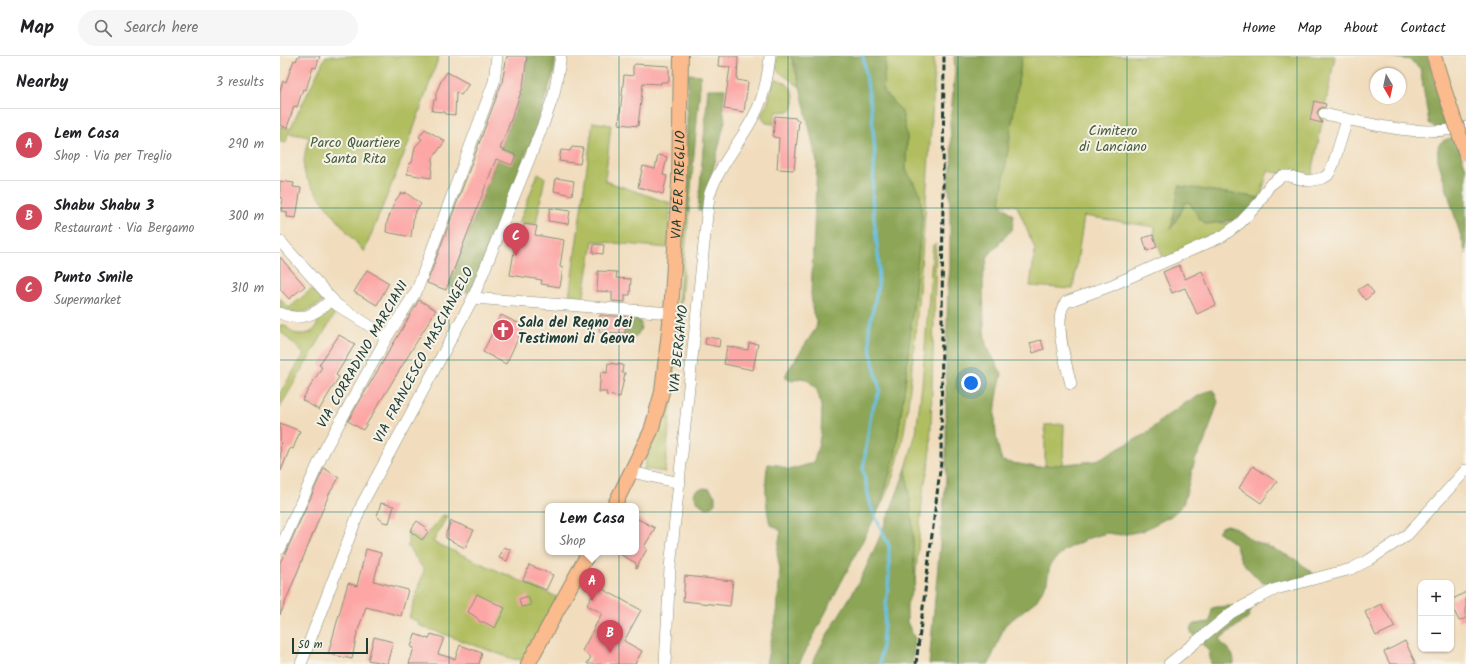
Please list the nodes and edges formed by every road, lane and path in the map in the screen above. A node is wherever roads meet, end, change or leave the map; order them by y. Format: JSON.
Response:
{"nodes":[{"id":1,"x":497,"y":56,"type":"edge"},
{"id":2,"x":561,"y":56,"type":"edge"},
{"id":3,"x":681,"y":56,"type":"edge"},
{"id":4,"x":770,"y":56,"type":"edge"},
{"id":5,"x":1434,"y":56,"type":"edge"},
{"id":6,"x":1324,"y":114,"type":"dead end"},
{"id":7,"x":1347,"y":120,"type":"junction"},
{"id":8,"x":1466,"y":127,"type":"edge"},
{"id":9,"x":1466,"y":154,"type":"edge"},
{"id":10,"x":280,"y":241,"type":"edge"},
{"id":11,"x":473,"y":298,"type":"junction"},
{"id":12,"x":332,"y":299,"type":"junction"},
{"id":13,"x":280,"y":313,"type":"edge"},
{"id":14,"x":671,"y":313,"type":"junction"},
{"id":15,"x":387,"y":337,"type":"junction"},
{"id":16,"x":1071,"y":384,"type":"dead end"},
{"id":17,"x":1466,"y":470,"type":"edge"},
{"id":18,"x":632,"y":472,"type":"junction"},
{"id":19,"x":680,"y":483,"type":"junction"},
{"id":20,"x":616,"y":503,"type":"edge"},
{"id":21,"x":280,"y":549,"type":"edge"},
{"id":22,"x":587,"y":555,"type":"edge"},
{"id":23,"x":665,"y":662,"type":"edge"},
{"id":24,"x":301,"y":664,"type":"edge"},
{"id":25,"x":528,"y":664,"type":"edge"},
{"id":26,"x":1169,"y":664,"type":"edge"}],
"edges":[{"from":1,"to":15,"type":"street","name":"VIA CORRADINO MARCIANI"},
{"from":2,"to":11,"type":"street","name":"VIA FRANCESCO MASCIANGELO"},
{"from":3,"to":14,"type":"main road","name":"VIA PER TREGLIO"},
{"from":4,"to":19,"type":"street","name":"VIA BERGAMO"},
{"from":5,"to":9,"type":"main road","bridge":true},
{"from":6,"to":7,"type":"street"},
{"from":7,"to":8,"type":"street"},
{"from":7,"to":16,"type":"street"},
{"from":10,"to":12,"type":"street"},
{"from":11,"to":14,"type":"street"},
{"from":11,"to":24,"type":"street","name":"VIA FRANCESCO MASCIANGELO"},
{"from":12,"to":13,"type":"street"},
{"from":12,"to":15,"type":"street"},
{"from":14,"to":18,"type":"main road","name":"VIA PER TREGLIO"},
{"from":15,"to":21,"type":"street","name":"VIA CORRADINO MARCIANI"},
{"from":17,"to":26,"type":"street"},
{"from":18,"to":19,"type":"street"},
{"from":18,"to":20,"type":"main road","name":"VIA PER TREGLIO"},
{"from":19,"to":23,"type":"street","name":"VIA BERGAMO"},
{"from":22,"to":25,"type":"main road"}]}
